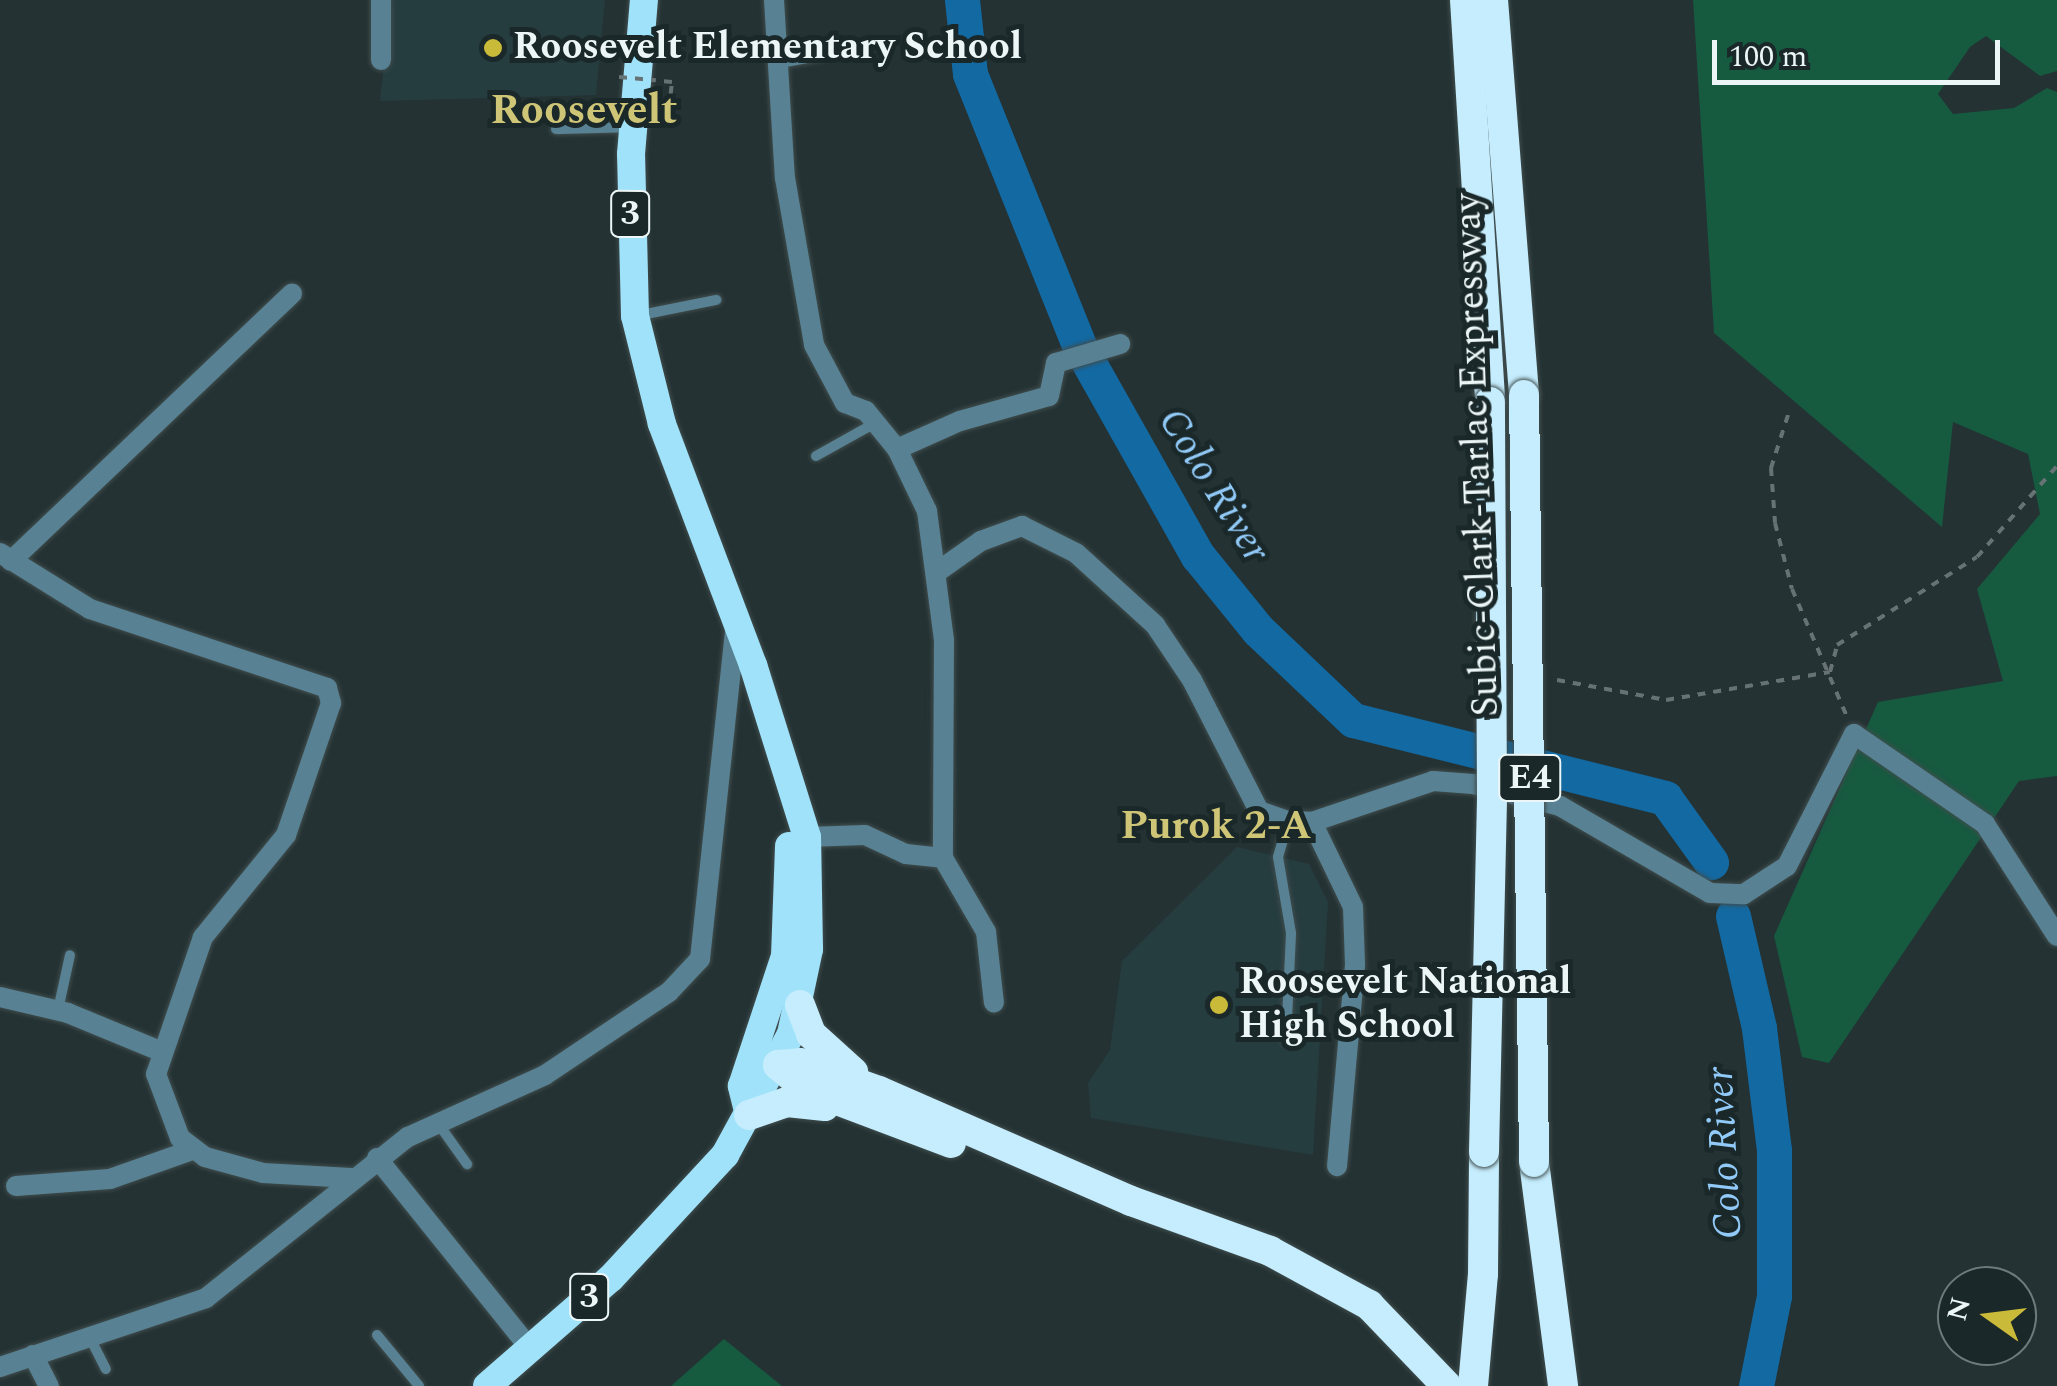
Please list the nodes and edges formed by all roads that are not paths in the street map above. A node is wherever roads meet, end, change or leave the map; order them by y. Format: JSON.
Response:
{"nodes":[{"id":1,"x":381,"y":0,"type":"edge"},
{"id":2,"x":644,"y":0,"type":"edge"},
{"id":3,"x":774,"y":0,"type":"edge"},
{"id":4,"x":1466,"y":0,"type":"edge"},
{"id":5,"x":1493,"y":0,"type":"edge"},
{"id":6,"x":834,"y":53,"type":"dead end"},
{"id":7,"x":380,"y":60,"type":"dead end"},
{"id":8,"x":780,"y":63,"type":"junction"},
{"id":9,"x":633,"y":127,"type":"junction"},
{"id":10,"x":556,"y":129,"type":"dead end"},
{"id":11,"x":292,"y":293,"type":"dead end"},
{"id":12,"x":716,"y":300,"type":"dead end"},
{"id":13,"x":635,"y":316,"type":"junction"},
{"id":14,"x":1116,"y":346,"type":"dead end"},
{"id":15,"x":876,"y":423,"type":"junction"},
{"id":16,"x":897,"y":449,"type":"junction"},
{"id":17,"x":816,"y":456,"type":"dead end"},
{"id":18,"x":6,"y":557,"type":"edge"},
{"id":19,"x":937,"y":572,"type":"junction"},
{"id":20,"x":736,"y":618,"type":"junction"},
{"id":21,"x":783,"y":765,"type":"junction"},
{"id":22,"x":1288,"y":820,"type":"junction"},
{"id":23,"x":1312,"y":822,"type":"junction"},
{"id":24,"x":807,"y":838,"type":"junction"},
{"id":25,"x":944,"y":858,"type":"junction"},
{"id":26,"x":2057,"y":936,"type":"edge"},
{"id":27,"x":70,"y":955,"type":"dead end"},
{"id":28,"x":789,"y":995,"type":"junction"},
{"id":29,"x":0,"y":997,"type":"edge"},
{"id":30,"x":994,"y":1004,"type":"dead end"},
{"id":31,"x":58,"y":1010,"type":"junction"},
{"id":32,"x":1286,"y":1040,"type":"dead end"},
{"id":33,"x":160,"y":1050,"type":"junction"},
{"id":34,"x":778,"y":1065,"type":"junction"},
{"id":35,"x":876,"y":1103,"type":"junction"},
{"id":36,"x":749,"y":1115,"type":"junction"},
{"id":37,"x":436,"y":1122,"type":"junction"},
{"id":38,"x":192,"y":1150,"type":"junction"},
{"id":39,"x":377,"y":1158,"type":"junction"},
{"id":40,"x":467,"y":1164,"type":"dead end"},
{"id":41,"x":1337,"y":1166,"type":"dead end"},
{"id":42,"x":350,"y":1178,"type":"junction"},
{"id":43,"x":16,"y":1186,"type":"dead end"},
{"id":44,"x":88,"y":1335,"type":"junction"},
{"id":45,"x":378,"y":1335,"type":"dead end"},
{"id":46,"x":530,"y":1348,"type":"junction"},
{"id":47,"x":34,"y":1355,"type":"junction"},
{"id":48,"x":0,"y":1367,"type":"edge"},
{"id":49,"x":106,"y":1369,"type":"dead end"},
{"id":50,"x":49,"y":1386,"type":"edge"},
{"id":51,"x":419,"y":1386,"type":"edge"},
{"id":52,"x":486,"y":1386,"type":"edge"},
{"id":53,"x":1447,"y":1386,"type":"edge"},
{"id":54,"x":1473,"y":1386,"type":"edge"},
{"id":55,"x":1563,"y":1386,"type":"edge"}],
"edges":[{"from":1,"to":7,"type":"street"},
{"from":2,"to":9,"type":"highway","number":"3"},
{"from":3,"to":8,"type":"street"},
{"from":4,"to":54,"type":"highway","name":"Subic-Clark-Tarlac Expressway","number":"E4","bridge":true},
{"from":5,"to":55,"type":"highway","name":"Subic-Clark-Tarlac Expressway","number":"E4","bridge":true},
{"from":6,"to":8,"type":"lane"},
{"from":8,"to":15,"type":"street"},
{"from":9,"to":10,"type":"lane"},
{"from":9,"to":13,"type":"highway","number":"3"},
{"from":11,"to":18,"type":"street"},
{"from":12,"to":13,"type":"lane"},
{"from":13,"to":20,"type":"highway","number":"3"},
{"from":14,"to":16,"type":"street"},
{"from":15,"to":16,"type":"street"},
{"from":15,"to":17,"type":"lane"},
{"from":16,"to":19,"type":"street"},
{"from":18,"to":33,"type":"street"},
{"from":19,"to":22,"type":"street"},
{"from":19,"to":25,"type":"street"},
{"from":20,"to":21,"type":"highway","number":"3"},
{"from":20,"to":37,"type":"street"},
{"from":21,"to":24,"type":"highway","number":"3"},
{"from":21,"to":28,"type":"highway","number":"3"},
{"from":22,"to":23,"type":"street"},
{"from":22,"to":32,"type":"lane"},
{"from":23,"to":26,"type":"street"},
{"from":23,"to":41,"type":"street"},
{"from":24,"to":25,"type":"street"},
{"from":24,"to":28,"type":"highway","number":"3"},
{"from":25,"to":30,"type":"street"},
{"from":27,"to":31,"type":"lane"},
{"from":28,"to":34,"type":"highway"},
{"from":28,"to":35,"type":"highway"},
{"from":28,"to":36,"type":"highway","number":"3"},
{"from":29,"to":31,"type":"street"},
{"from":31,"to":33,"type":"street"},
{"from":33,"to":38,"type":"street"},
{"from":34,"to":35,"type":"highway"},
{"from":34,"to":36,"type":"highway","number":"3"},
{"from":35,"to":36,"type":"highway"},
{"from":35,"to":53,"type":"highway"},
{"from":36,"to":46,"type":"highway","number":"3"},
{"from":37,"to":39,"type":"street"},
{"from":37,"to":40,"type":"lane"},
{"from":38,"to":42,"type":"street"},
{"from":38,"to":43,"type":"street"},
{"from":39,"to":42,"type":"street"},
{"from":39,"to":46,"type":"street"},
{"from":42,"to":44,"type":"street"},
{"from":44,"to":47,"type":"street"},
{"from":44,"to":49,"type":"lane"},
{"from":45,"to":51,"type":"lane"},
{"from":46,"to":52,"type":"highway","number":"3"},
{"from":47,"to":48,"type":"street"},
{"from":47,"to":50,"type":"street"}]}
